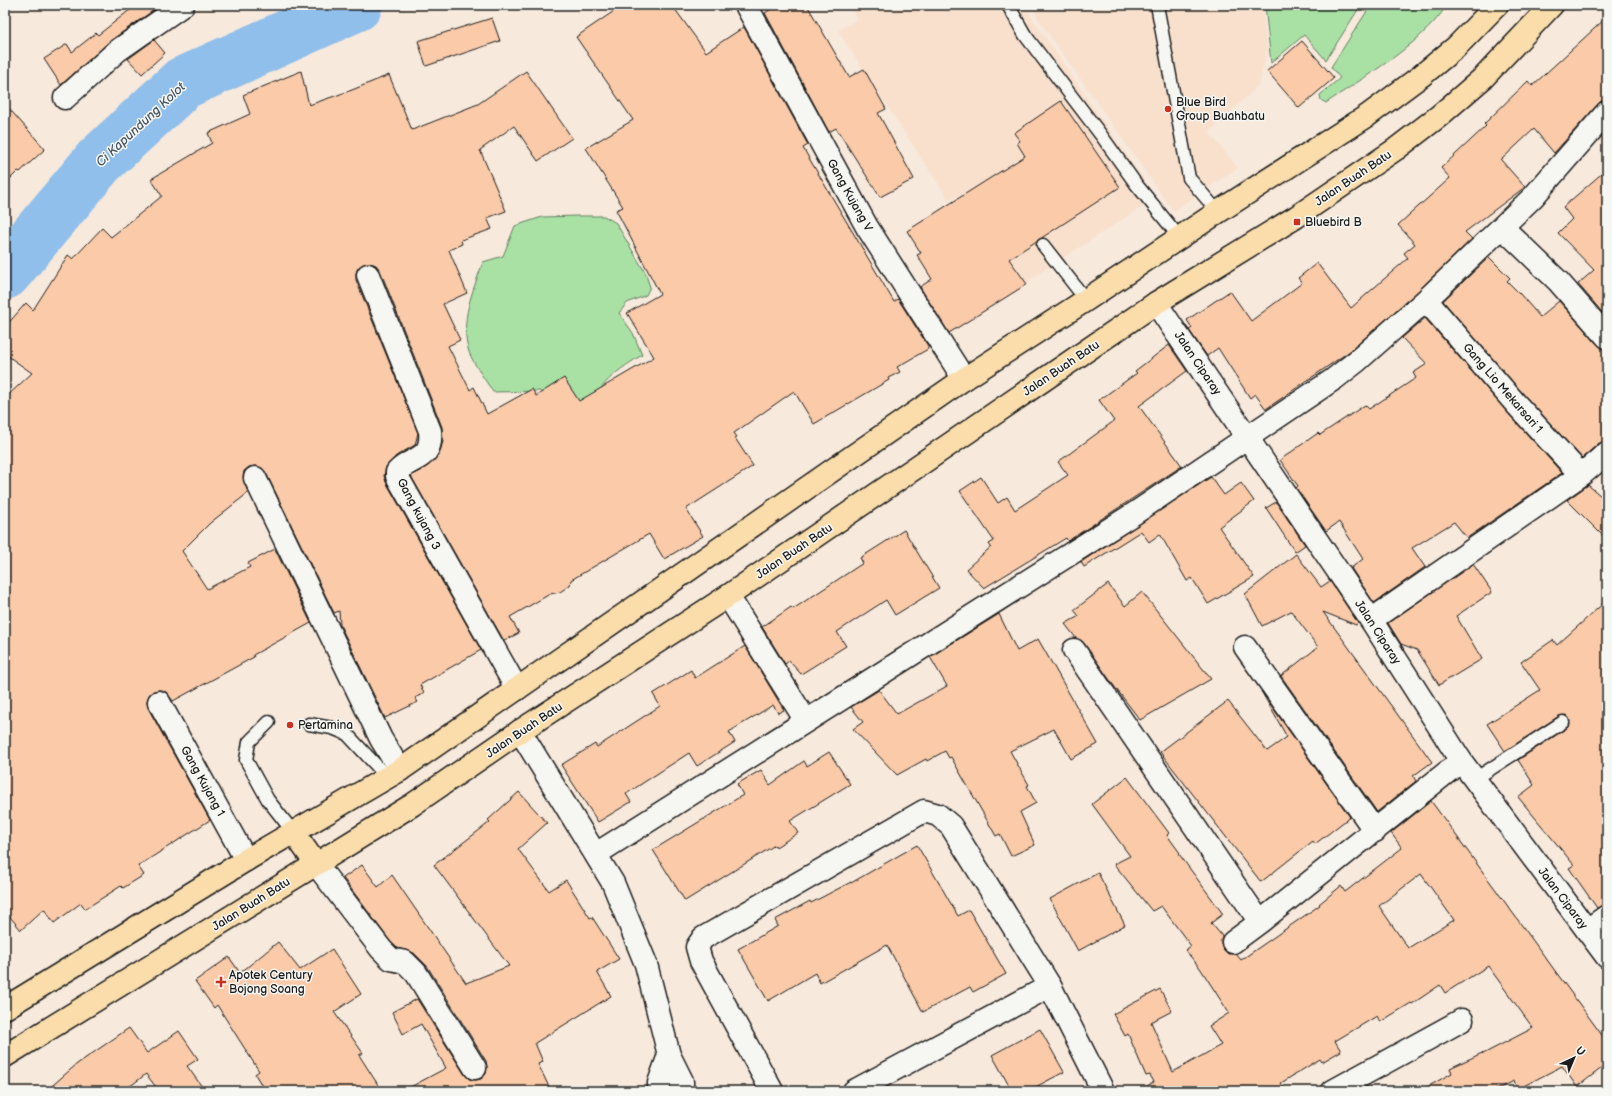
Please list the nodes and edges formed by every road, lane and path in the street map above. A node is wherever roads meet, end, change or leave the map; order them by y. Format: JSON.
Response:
{"nodes":[{"id":1,"x":182,"y":5,"type":"edge"},
{"id":2,"x":746,"y":5,"type":"edge"},
{"id":3,"x":1008,"y":5,"type":"edge"},
{"id":4,"x":1157,"y":5,"type":"edge"},
{"id":5,"x":1497,"y":5,"type":"edge"},
{"id":6,"x":1552,"y":5,"type":"edge"},
{"id":7,"x":65,"y":98,"type":"dead end"},
{"id":8,"x":1607,"y":112,"type":"edge"},
{"id":9,"x":1218,"y":212,"type":"junction"},
{"id":10,"x":1502,"y":227,"type":"junction"},
{"id":11,"x":1180,"y":238,"type":"junction"},
{"id":12,"x":1043,"y":245,"type":"dead end"},
{"id":13,"x":368,"y":275,"type":"dead end"},
{"id":14,"x":1086,"y":300,"type":"junction"},
{"id":15,"x":1426,"y":300,"type":"junction"},
{"id":16,"x":1156,"y":303,"type":"junction"},
{"id":17,"x":1607,"y":337,"type":"edge"},
{"id":18,"x":964,"y":379,"type":"junction"},
{"id":19,"x":1248,"y":437,"type":"junction"},
{"id":20,"x":1607,"y":453,"type":"edge"},
{"id":21,"x":1581,"y":475,"type":"junction"},
{"id":22,"x":255,"y":478,"type":"dead end"},
{"id":23,"x":728,"y":596,"type":"junction"},
{"id":24,"x":1370,"y":620,"type":"junction"},
{"id":25,"x":1245,"y":647,"type":"dead end"},
{"id":26,"x":1074,"y":650,"type":"dead end"},
{"id":27,"x":517,"y":689,"type":"junction"},
{"id":28,"x":159,"y":702,"type":"dead end"},
{"id":29,"x":806,"y":721,"type":"junction"},
{"id":30,"x":269,"y":722,"type":"dead end"},
{"id":31,"x":1563,"y":722,"type":"dead end"},
{"id":32,"x":310,"y":724,"type":"dead end"},
{"id":33,"x":520,"y":731,"type":"junction"},
{"id":34,"x":1461,"y":761,"type":"junction"},
{"id":35,"x":394,"y":774,"type":"junction"},
{"id":36,"x":1474,"y":779,"type":"junction"},
{"id":37,"x":1375,"y":831,"type":"junction"},
{"id":38,"x":294,"y":833,"type":"junction"},
{"id":39,"x":596,"y":854,"type":"junction"},
{"id":40,"x":246,"y":860,"type":"junction"},
{"id":41,"x":316,"y":864,"type":"junction"},
{"id":42,"x":1607,"y":916,"type":"edge"},
{"id":43,"x":1260,"y":922,"type":"junction"},
{"id":44,"x":1587,"y":930,"type":"junction"},
{"id":45,"x":1233,"y":942,"type":"dead end"},
{"id":46,"x":1607,"y":957,"type":"edge"},
{"id":47,"x":1050,"y":986,"type":"junction"},
{"id":48,"x":5,"y":1008,"type":"edge"},
{"id":49,"x":1462,"y":1020,"type":"dead end"},
{"id":50,"x":669,"y":1054,"type":"junction"},
{"id":51,"x":5,"y":1056,"type":"edge"},
{"id":52,"x":475,"y":1068,"type":"dead end"},
{"id":53,"x":658,"y":1088,"type":"edge"},
{"id":54,"x":683,"y":1088,"type":"edge"},
{"id":55,"x":772,"y":1091,"type":"edge"},
{"id":56,"x":854,"y":1091,"type":"edge"},
{"id":57,"x":1103,"y":1091,"type":"edge"},
{"id":58,"x":1333,"y":1091,"type":"edge"}],
"edges":[{"from":1,"to":7,"type":"street"},
{"from":2,"to":18,"type":"street","name":"Gang Kujang V"},
{"from":3,"to":11,"type":"lane"},
{"from":4,"to":9,"type":"lane"},
{"from":5,"to":9,"type":"main road"},
{"from":6,"to":16,"type":"main road","name":"Jalan Buah Batu"},
{"from":8,"to":10,"type":"street"},
{"from":9,"to":11,"type":"main road"},
{"from":10,"to":15,"type":"street"},
{"from":10,"to":17,"type":"street"},
{"from":11,"to":14,"type":"main road"},
{"from":12,"to":14,"type":"lane"},
{"from":13,"to":27,"type":"street","name":"Gang kujang 3"},
{"from":14,"to":18,"type":"main road"},
{"from":15,"to":19,"type":"street"},
{"from":15,"to":21,"type":"street","name":"Gang Lio Mekarsari 1"},
{"from":16,"to":19,"type":"street","name":"Jalan Ciparay"},
{"from":16,"to":23,"type":"main road","name":"Jalan Buah Batu"},
{"from":18,"to":27,"type":"main road"},
{"from":19,"to":24,"type":"street","name":"Jalan Ciparay"},
{"from":19,"to":29,"type":"street"},
{"from":20,"to":21,"type":"street"},
{"from":21,"to":24,"type":"street"},
{"from":22,"to":35,"type":"street"},
{"from":23,"to":29,"type":"street"},
{"from":23,"to":33,"type":"main road","name":"Jalan Buah Batu"},
{"from":24,"to":34,"type":"street","name":"Jalan Ciparay"},
{"from":25,"to":37,"type":"street"},
{"from":26,"to":43,"type":"street"},
{"from":27,"to":35,"type":"main road"},
{"from":28,"to":40,"type":"street","name":"Gang Kujang 1"},
{"from":29,"to":39,"type":"street"},
{"from":30,"to":38,"type":"lane"},
{"from":31,"to":36,"type":"lane"},
{"from":32,"to":35,"type":"lane"},
{"from":33,"to":39,"type":"street"},
{"from":33,"to":41,"type":"main road","name":"Jalan Buah Batu"},
{"from":34,"to":36,"type":"street","name":"Jalan Ciparay"},
{"from":34,"to":37,"type":"street"},
{"from":35,"to":38,"type":"main road"},
{"from":36,"to":44,"type":"street","name":"Jalan Ciparay"},
{"from":37,"to":43,"type":"street"},
{"from":38,"to":40,"type":"main road"},
{"from":38,"to":41,"type":"main road"},
{"from":39,"to":50,"type":"street"},
{"from":40,"to":48,"type":"main road"},
{"from":41,"to":51,"type":"main road","name":"Jalan Buah Batu"},
{"from":41,"to":52,"type":"street"},
{"from":42,"to":44,"type":"street"},
{"from":43,"to":45,"type":"street"},
{"from":44,"to":46,"type":"street","name":"Jalan Ciparay"},
{"from":47,"to":55,"type":"street"},
{"from":47,"to":56,"type":"street"},
{"from":47,"to":57,"type":"street"},
{"from":49,"to":58,"type":"street"},
{"from":50,"to":53,"type":"street"},
{"from":50,"to":54,"type":"street"}]}
